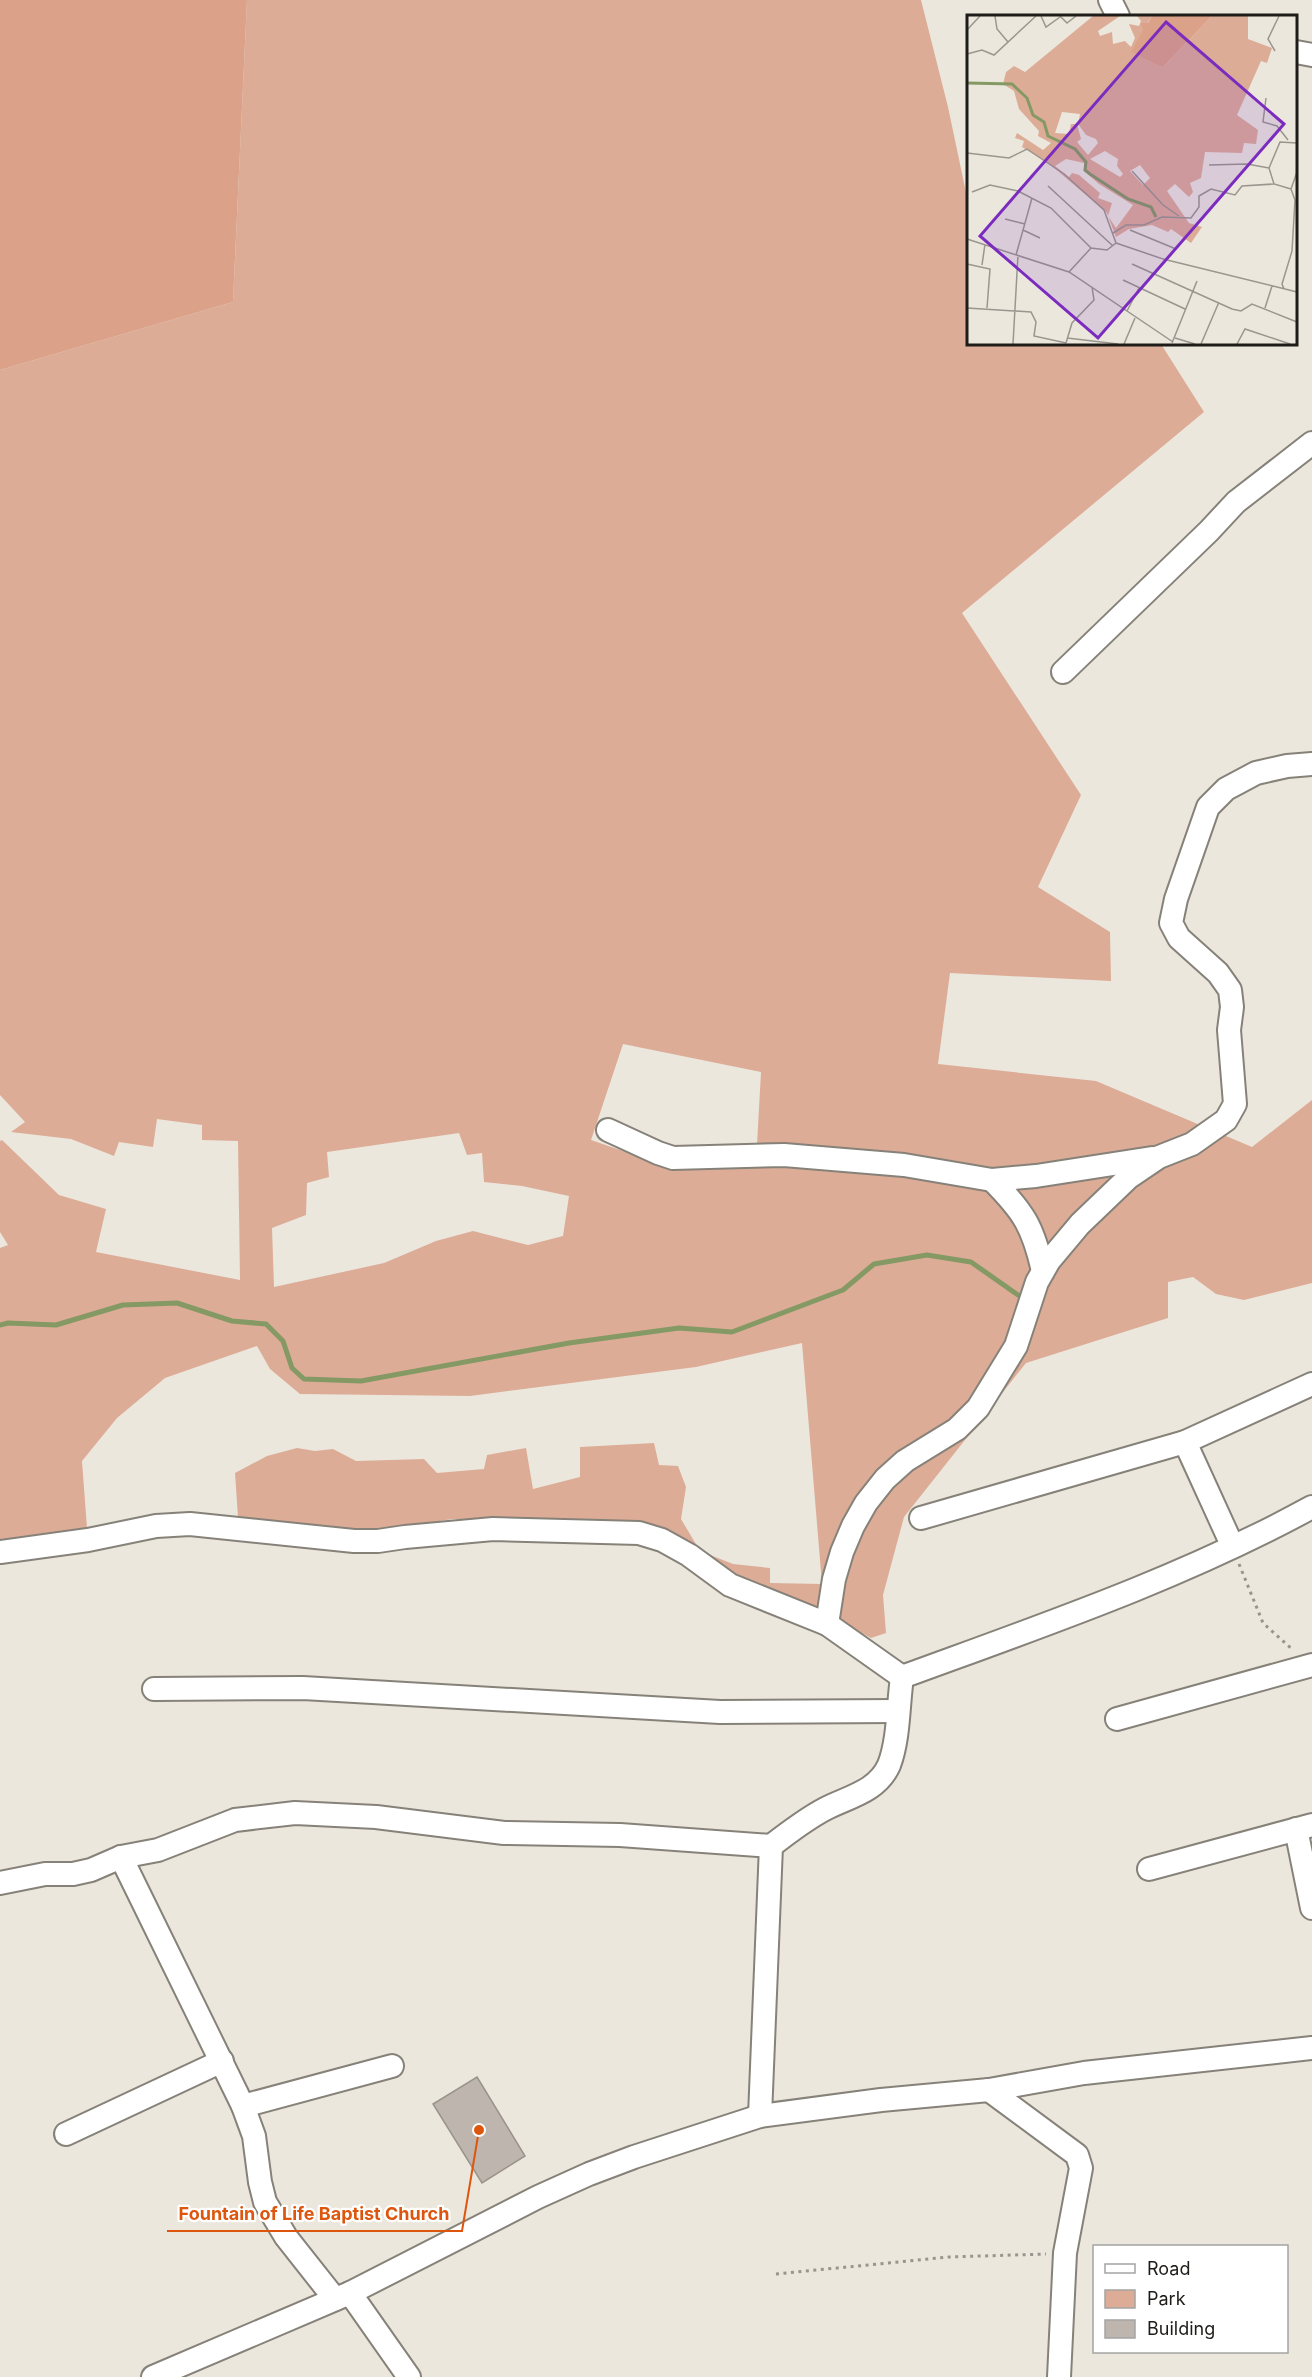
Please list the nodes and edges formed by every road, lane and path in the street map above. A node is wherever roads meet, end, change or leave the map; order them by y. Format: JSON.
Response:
{"nodes":[{"id":1,"x":1110,"y":0,"type":"edge"},
{"id":2,"x":1118,"y":15,"type":"edge"},
{"id":3,"x":1297,"y":52,"type":"edge"},
{"id":4,"x":1312,"y":55,"type":"edge"},
{"id":5,"x":1312,"y":443,"type":"edge"},
{"id":6,"x":1062,"y":672,"type":"dead end"},
{"id":7,"x":1312,"y":764,"type":"edge"},
{"id":8,"x":608,"y":1130,"type":"dead end"},
{"id":9,"x":1159,"y":1157,"type":"junction"},
{"id":10,"x":992,"y":1180,"type":"junction"},
{"id":11,"x":1043,"y":1271,"type":"junction"},
{"id":12,"x":1312,"y":1384,"type":"edge"},
{"id":13,"x":1185,"y":1442,"type":"junction"},
{"id":14,"x":1312,"y":1506,"type":"edge"},
{"id":15,"x":921,"y":1518,"type":"dead end"},
{"id":16,"x":1232,"y":1546,"type":"junction"},
{"id":17,"x":0,"y":1552,"type":"edge"},
{"id":18,"x":827,"y":1624,"type":"junction"},
{"id":19,"x":1308,"y":1667,"type":"edge"},
{"id":20,"x":902,"y":1677,"type":"junction"},
{"id":21,"x":154,"y":1689,"type":"dead end"},
{"id":22,"x":897,"y":1711,"type":"junction"},
{"id":23,"x":1117,"y":1719,"type":"dead end"},
{"id":24,"x":1304,"y":1827,"type":"edge"},
{"id":25,"x":771,"y":1846,"type":"junction"},
{"id":26,"x":121,"y":1857,"type":"junction"},
{"id":27,"x":1149,"y":1869,"type":"dead end"},
{"id":28,"x":0,"y":1883,"type":"edge"},
{"id":29,"x":1312,"y":1908,"type":"edge"},
{"id":30,"x":1312,"y":2049,"type":"edge"},
{"id":31,"x":222,"y":2061,"type":"junction"},
{"id":32,"x":392,"y":2066,"type":"dead end"},
{"id":33,"x":989,"y":2090,"type":"junction"},
{"id":34,"x":243,"y":2106,"type":"junction"},
{"id":35,"x":760,"y":2116,"type":"junction"},
{"id":36,"x":66,"y":2134,"type":"dead end"},
{"id":37,"x":1065,"y":2253,"type":"junction"},
{"id":38,"x":776,"y":2274,"type":"dead end"},
{"id":39,"x":342,"y":2296,"type":"junction"},
{"id":40,"x":153,"y":2377,"type":"edge"},
{"id":41,"x":409,"y":2377,"type":"edge"},
{"id":42,"x":1059,"y":2377,"type":"edge"}],
"edges":[{"from":1,"to":2,"type":"street"},
{"from":3,"to":4,"type":"street"},
{"from":5,"to":6,"type":"street"},
{"from":7,"to":9,"type":"street"},
{"from":8,"to":10,"type":"street"},
{"from":9,"to":10,"type":"street"},
{"from":9,"to":11,"type":"street"},
{"from":10,"to":11,"type":"street"},
{"from":11,"to":18,"type":"street"},
{"from":12,"to":13,"type":"street"},
{"from":13,"to":15,"type":"street"},
{"from":13,"to":16,"type":"street"},
{"from":14,"to":16,"type":"street"},
{"from":16,"to":19,"type":"path"},
{"from":16,"to":20,"type":"street"},
{"from":17,"to":18,"type":"street"},
{"from":18,"to":20,"type":"street"},
{"from":19,"to":23,"type":"street"},
{"from":20,"to":22,"type":"street"},
{"from":21,"to":22,"type":"street"},
{"from":22,"to":25,"type":"street"},
{"from":24,"to":27,"type":"street"},
{"from":24,"to":29,"type":"street"},
{"from":25,"to":26,"type":"street"},
{"from":25,"to":35,"type":"street"},
{"from":26,"to":28,"type":"street"},
{"from":26,"to":31,"type":"street"},
{"from":30,"to":33,"type":"street"},
{"from":31,"to":34,"type":"street"},
{"from":31,"to":36,"type":"street"},
{"from":32,"to":34,"type":"street"},
{"from":33,"to":35,"type":"street"},
{"from":33,"to":37,"type":"street"},
{"from":34,"to":39,"type":"street"},
{"from":35,"to":39,"type":"street"},
{"from":37,"to":38,"type":"path"},
{"from":37,"to":42,"type":"street"},
{"from":39,"to":40,"type":"street"},
{"from":39,"to":41,"type":"street"}]}
